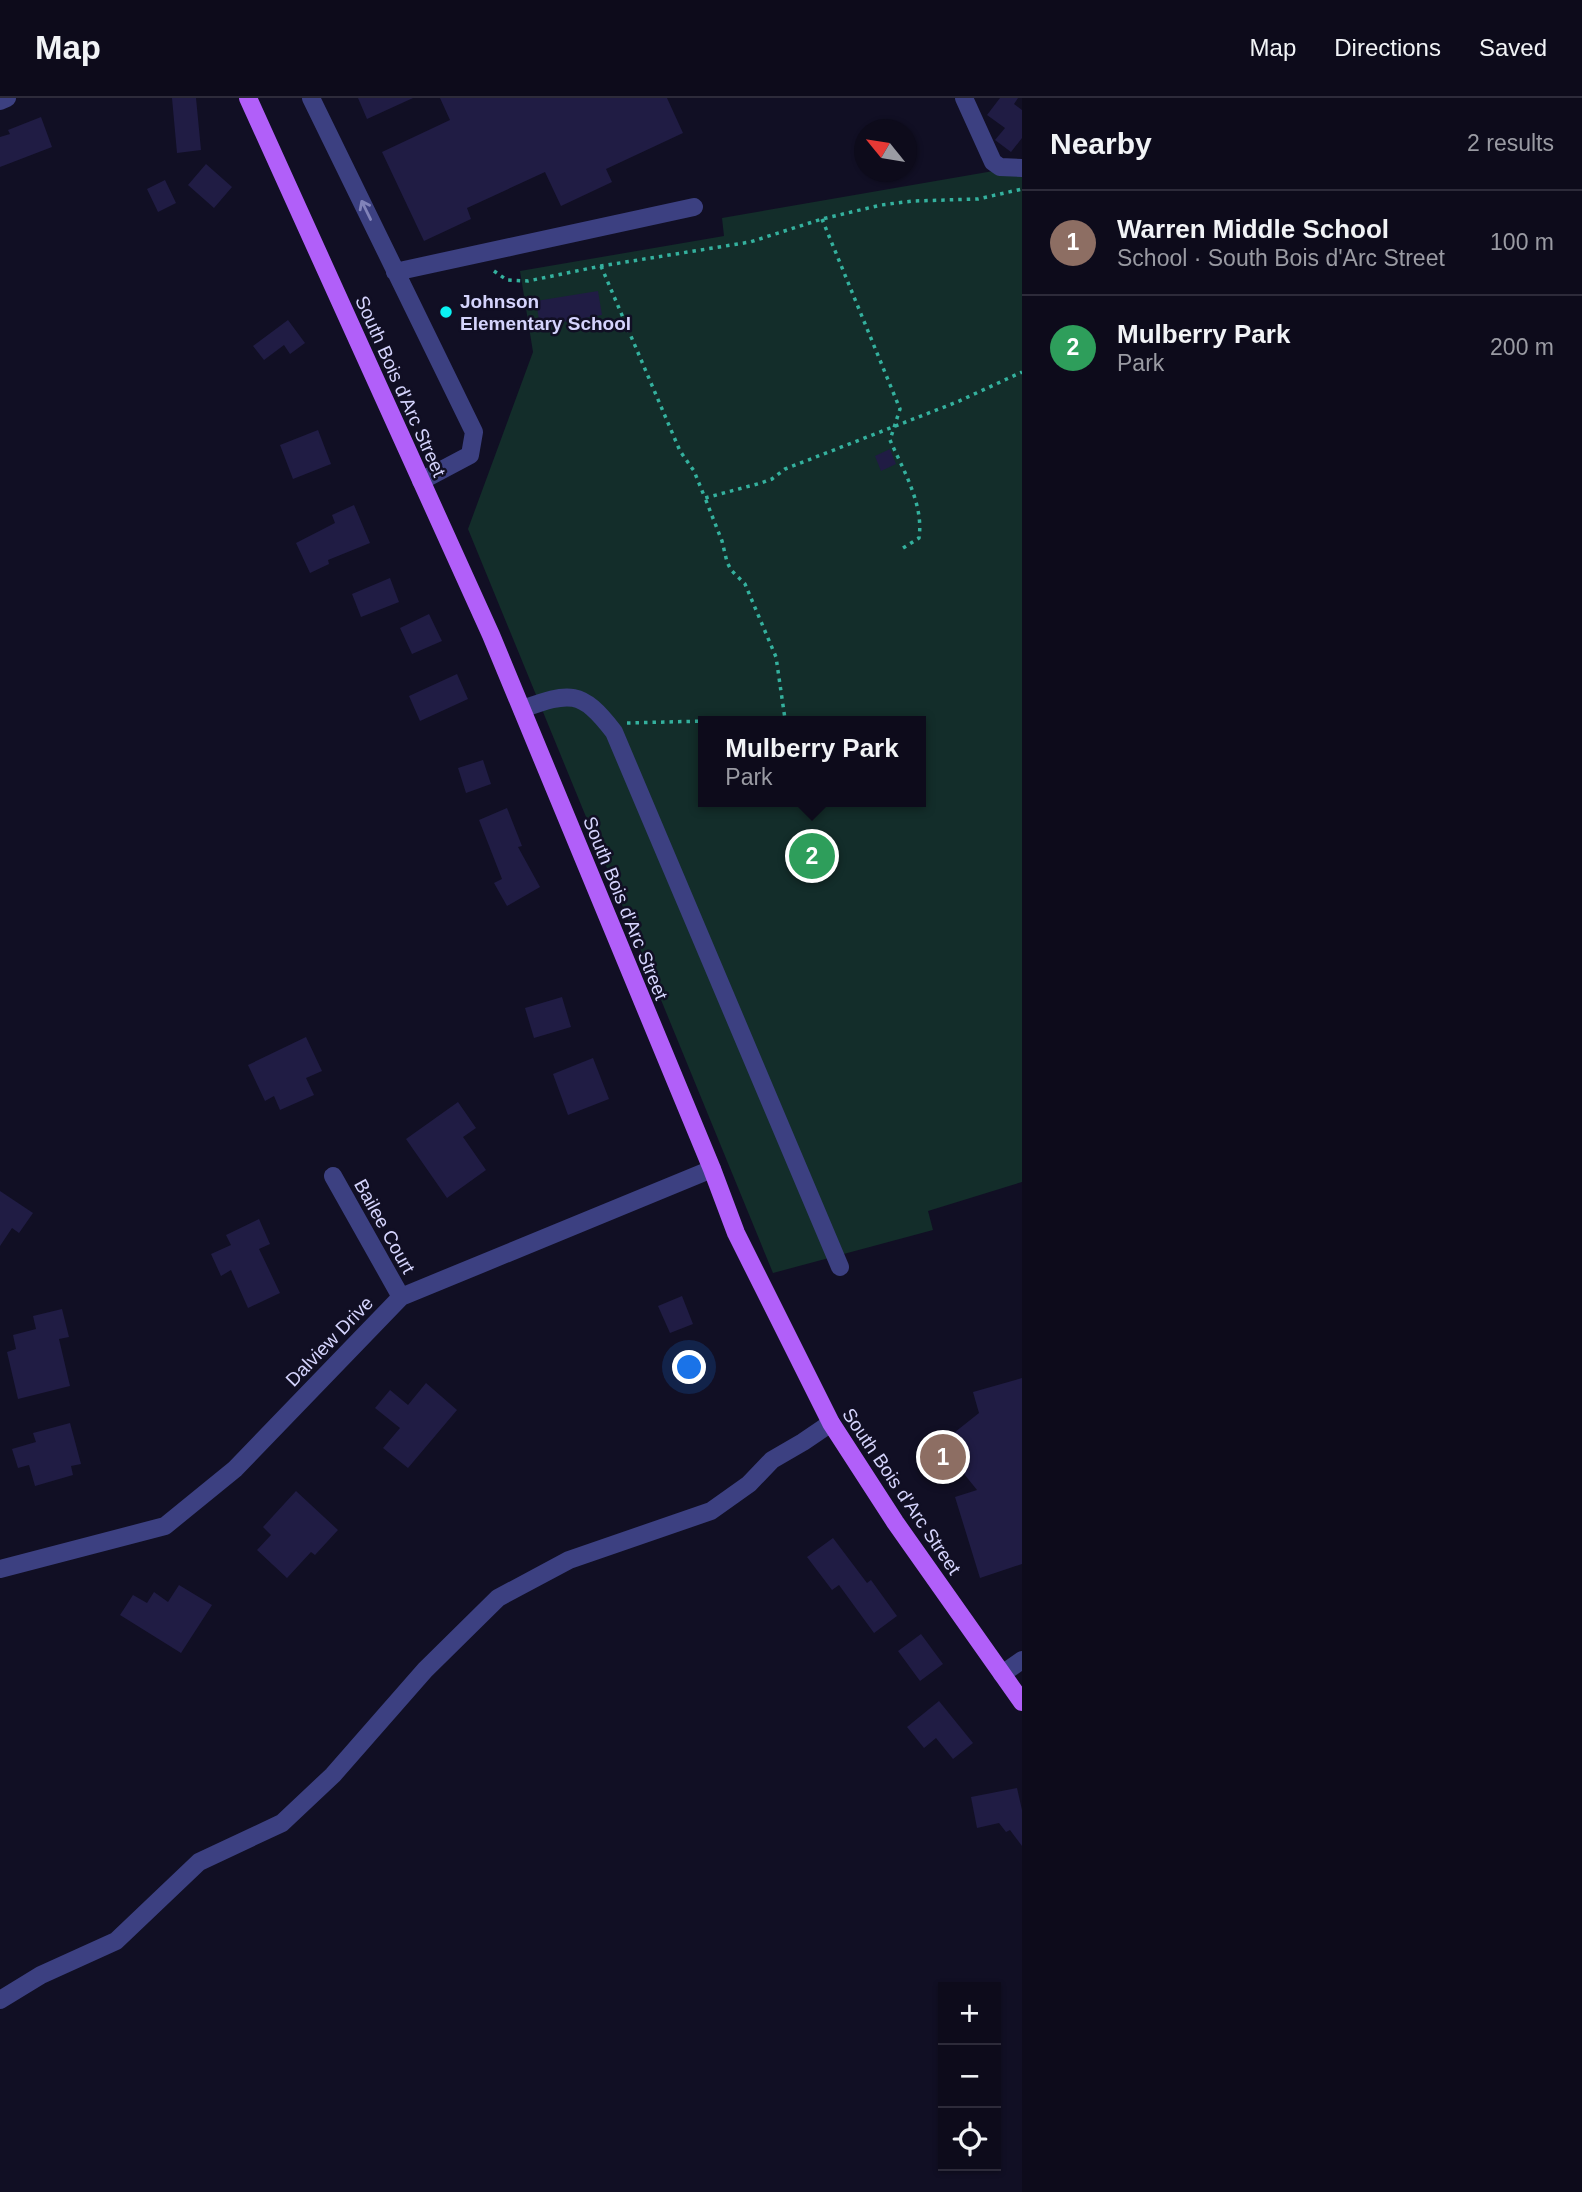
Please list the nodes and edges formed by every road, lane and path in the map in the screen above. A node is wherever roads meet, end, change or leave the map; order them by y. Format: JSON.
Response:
{"nodes":[{"id":1,"x":7,"y":98,"type":"edge"},
{"id":2,"x":248,"y":98,"type":"edge"},
{"id":3,"x":311,"y":98,"type":"edge"},
{"id":4,"x":964,"y":98,"type":"edge"},
{"id":5,"x":0,"y":101,"type":"edge"},
{"id":6,"x":1022,"y":168,"type":"edge"},
{"id":7,"x":1022,"y":189,"type":"edge"},
{"id":8,"x":694,"y":207,"type":"dead end"},
{"id":9,"x":822,"y":219,"type":"junction"},
{"id":10,"x":601,"y":266,"type":"junction"},
{"id":11,"x":494,"y":271,"type":"dead end"},
{"id":12,"x":396,"y":272,"type":"junction"},
{"id":13,"x":1022,"y":372,"type":"edge"},
{"id":14,"x":896,"y":424,"type":"junction"},
{"id":15,"x":421,"y":481,"type":"junction"},
{"id":16,"x":705,"y":498,"type":"junction"},
{"id":17,"x":900,"y":550,"type":"dead end"},
{"id":18,"x":522,"y":709,"type":"junction"},
{"id":19,"x":784,"y":716,"type":"edge"},
{"id":20,"x":698,"y":722,"type":"edge"},
{"id":21,"x":608,"y":725,"type":"junction"},
{"id":22,"x":712,"y":1169,"type":"junction"},
{"id":23,"x":333,"y":1176,"type":"dead end"},
{"id":24,"x":840,"y":1267,"type":"dead end"},
{"id":25,"x":401,"y":1297,"type":"junction"},
{"id":26,"x":831,"y":1423,"type":"junction"},
{"id":27,"x":0,"y":1569,"type":"edge"},
{"id":28,"x":1022,"y":1660,"type":"edge"},
{"id":29,"x":1002,"y":1674,"type":"junction"},
{"id":30,"x":1022,"y":1702,"type":"edge"},
{"id":31,"x":0,"y":2000,"type":"edge"}],
"edges":[{"from":1,"to":5,"type":"street"},
{"from":2,"to":15,"type":"main road","name":"South Bois d'Arc Street"},
{"from":12,"to":3,"type":"street","one_way":true},
{"from":4,"to":6,"type":"street"},
{"from":7,"to":9,"type":"path"},
{"from":8,"to":12,"type":"street"},
{"from":9,"to":10,"type":"path"},
{"from":9,"to":14,"type":"path"},
{"from":10,"to":11,"type":"path"},
{"from":10,"to":16,"type":"path"},
{"from":12,"to":15,"type":"street"},
{"from":13,"to":14,"type":"path"},
{"from":14,"to":16,"type":"path"},
{"from":14,"to":17,"type":"path"},
{"from":15,"to":18,"type":"main road","name":"South Bois d'Arc Street"},
{"from":16,"to":19,"type":"path"},
{"from":18,"to":21,"type":"street"},
{"from":18,"to":22,"type":"main road","name":"South Bois d'Arc Street"},
{"from":20,"to":21,"type":"path"},
{"from":21,"to":24,"type":"street"},
{"from":22,"to":25,"type":"street","name":"Dalview Drive"},
{"from":22,"to":26,"type":"main road","name":"South Bois d'Arc Street"},
{"from":23,"to":25,"type":"street","name":"Bailee Court"},
{"from":25,"to":27,"type":"street","name":"Dalview Drive"},
{"from":26,"to":29,"type":"main road","name":"South Bois d'Arc Street"},
{"from":26,"to":31,"type":"street"},
{"from":28,"to":29,"type":"street"},
{"from":29,"to":30,"type":"main road","name":"South Bois d'Arc Street"}]}
